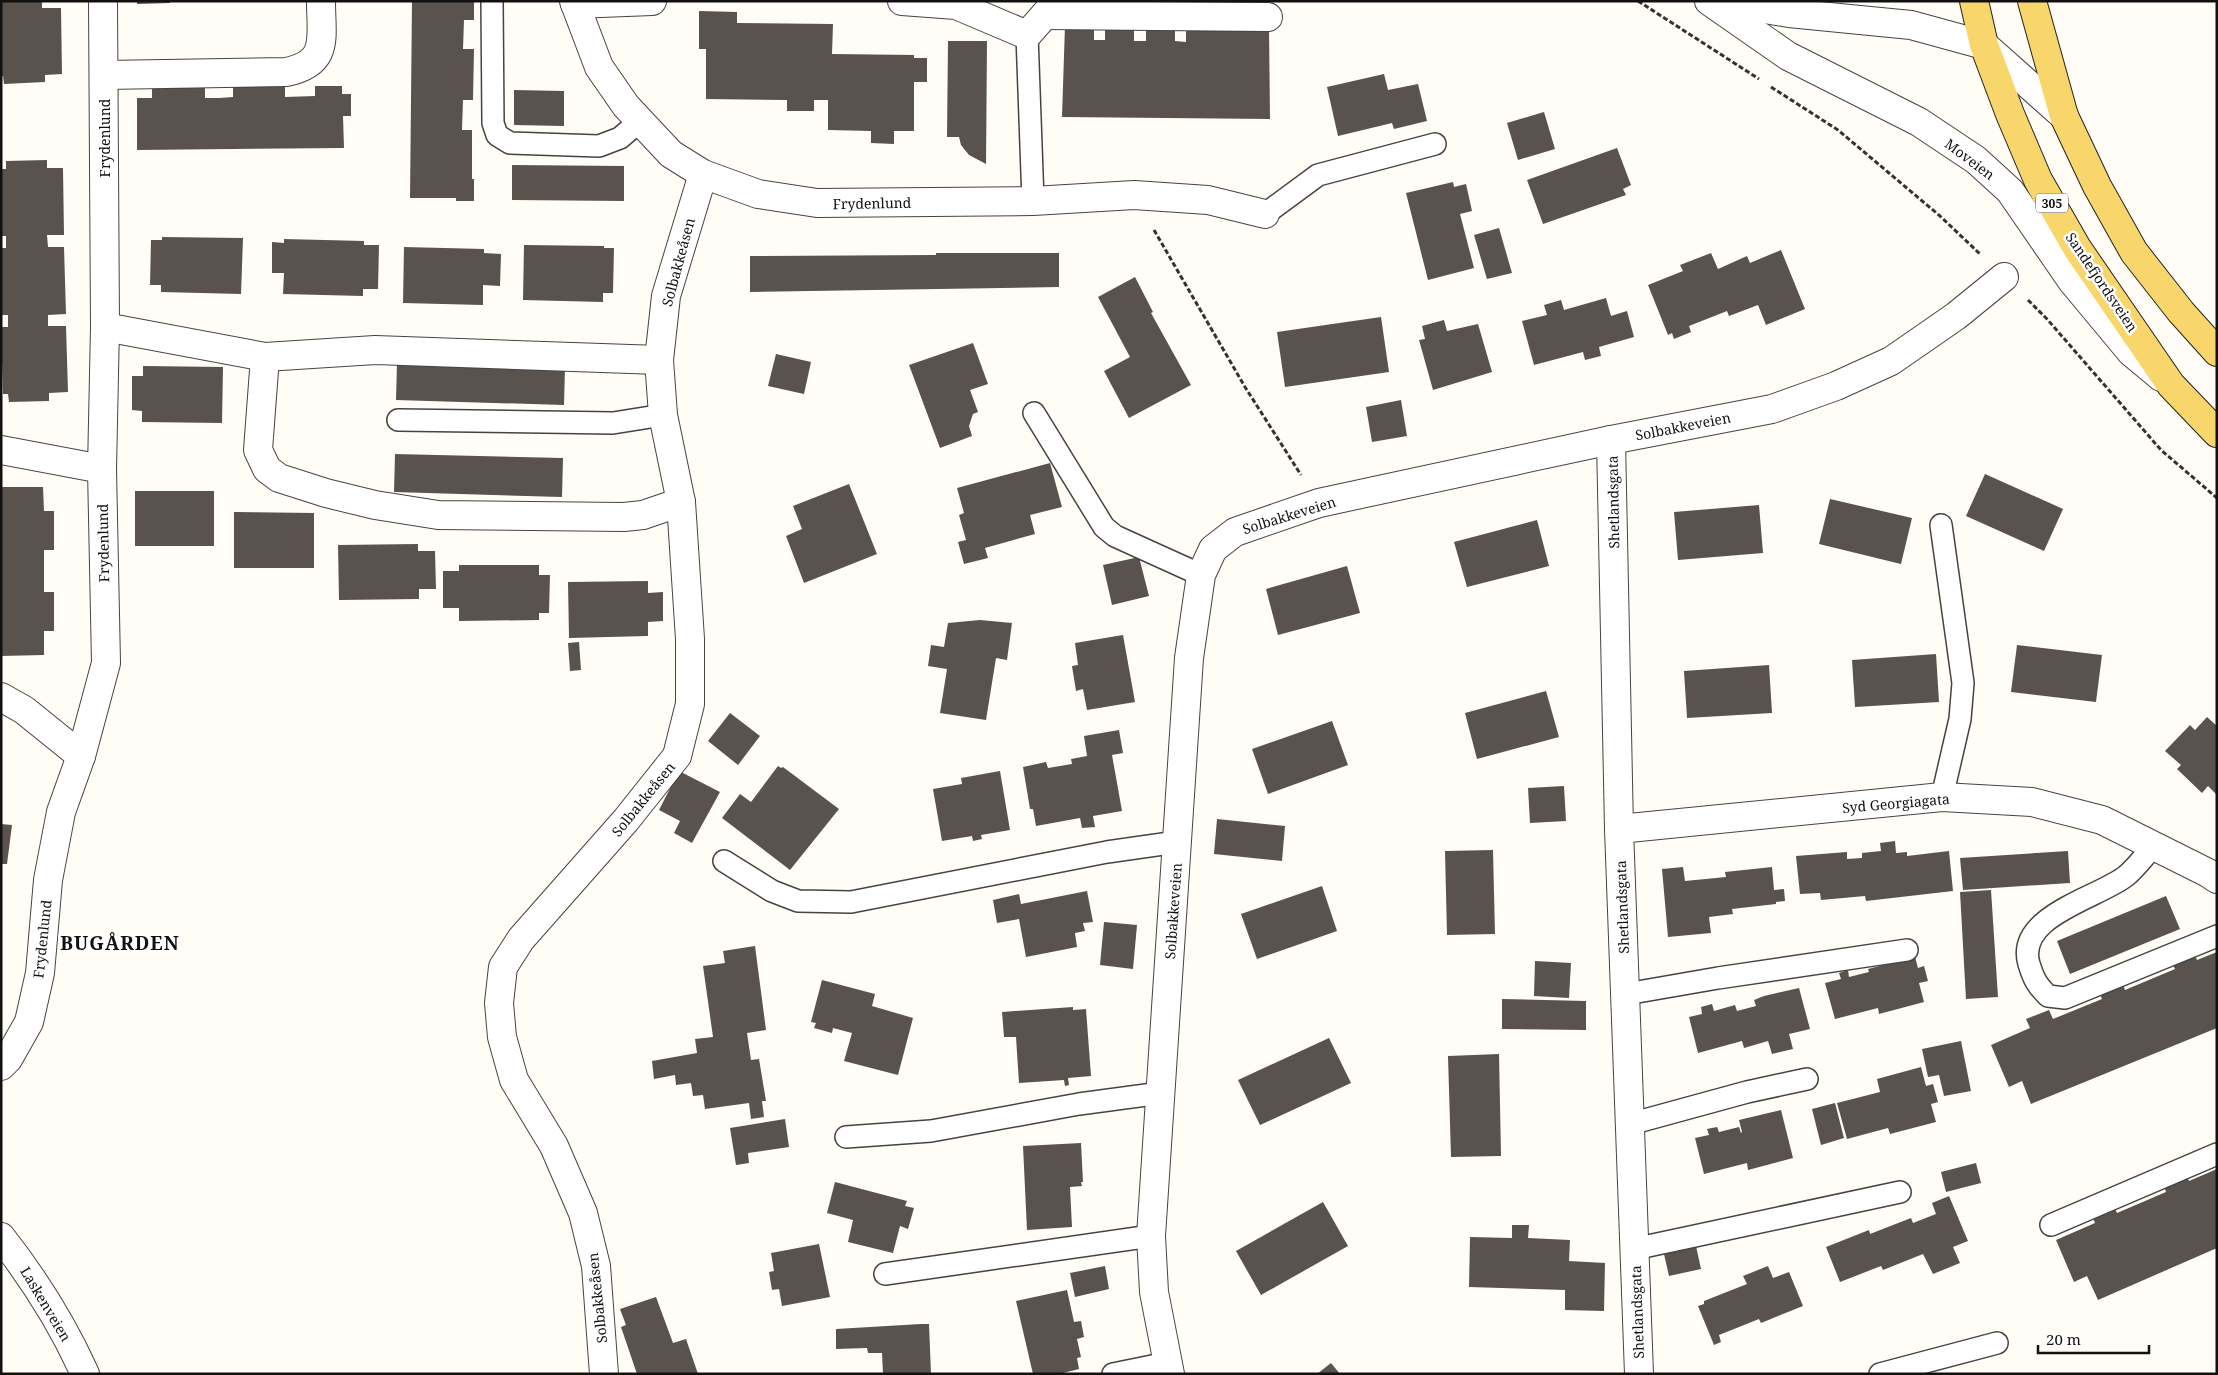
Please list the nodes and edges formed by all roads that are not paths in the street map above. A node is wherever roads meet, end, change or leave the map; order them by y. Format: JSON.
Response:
{"nodes":[{"id":1,"x":103,"y":1,"type":"edge"},
{"id":2,"x":321,"y":1,"type":"edge"},
{"id":3,"x":492,"y":1,"type":"edge"},
{"id":4,"x":652,"y":1,"type":"edge"},
{"id":5,"x":902,"y":1,"type":"edge"},
{"id":6,"x":1709,"y":1,"type":"edge"},
{"id":7,"x":1717,"y":1,"type":"edge"},
{"id":8,"x":1974,"y":1,"type":"edge"},
{"id":9,"x":2032,"y":1,"type":"edge"},
{"id":10,"x":575,"y":3,"type":"edge"},
{"id":11,"x":1051,"y":8,"type":"edge"},
{"id":12,"x":1268,"y":17,"type":"dead end"},
{"id":13,"x":1027,"y":35,"type":"junction"},
{"id":14,"x":1984,"y":45,"type":"junction"},
{"id":15,"x":104,"y":76,"type":"junction"},
{"id":16,"x":2064,"y":116,"type":"junction"},
{"id":17,"x":640,"y":121,"type":"junction"},
{"id":18,"x":1435,"y":144,"type":"dead end"},
{"id":19,"x":703,"y":174,"type":"junction"},
{"id":20,"x":1033,"y":202,"type":"junction"},
{"id":21,"x":1265,"y":214,"type":"joint"},
{"id":22,"x":2004,"y":277,"type":"road end"},
{"id":23,"x":105,"y":327,"type":"junction"},
{"id":24,"x":2217,"y":352,"type":"edge"},
{"id":25,"x":265,"y":356,"type":"junction"},
{"id":26,"x":659,"y":360,"type":"junction"},
{"id":27,"x":2171,"y":385,"type":"junction"},
{"id":28,"x":1034,"y":413,"type":"dead end"},
{"id":29,"x":663,"y":415,"type":"junction"},
{"id":30,"x":398,"y":420,"type":"dead end"},
{"id":31,"x":2217,"y":433,"type":"edge"},
{"id":32,"x":1611,"y":440,"type":"junction"},
{"id":33,"x":1,"y":450,"type":"edge"},
{"id":34,"x":102,"y":469,"type":"junction"},
{"id":35,"x":681,"y":502,"type":"junction"},
{"id":36,"x":1941,"y":525,"type":"dead end"},
{"id":37,"x":1201,"y":575,"type":"junction"},
{"id":38,"x":1,"y":697,"type":"edge"},
{"id":39,"x":81,"y":756,"type":"junction"},
{"id":40,"x":1942,"y":798,"type":"junction"},
{"id":41,"x":1620,"y":829,"type":"junction"},
{"id":42,"x":1177,"y":842,"type":"junction"},
{"id":43,"x":2155,"y":845,"type":"junction"},
{"id":44,"x":724,"y":861,"type":"dead end"},
{"id":45,"x":2217,"y":879,"type":"edge"},
{"id":46,"x":2217,"y":936,"type":"edge"},
{"id":47,"x":1907,"y":950,"type":"dead end"},
{"id":48,"x":1626,"y":994,"type":"junction"},
{"id":49,"x":1,"y":1066,"type":"edge"},
{"id":50,"x":1807,"y":1079,"type":"dead end"},
{"id":51,"x":1160,"y":1093,"type":"junction"},
{"id":52,"x":1630,"y":1124,"type":"junction"},
{"id":53,"x":846,"y":1136,"type":"dead end"},
{"id":54,"x":2217,"y":1154,"type":"edge"},
{"id":55,"x":1900,"y":1192,"type":"dead end"},
{"id":56,"x":2051,"y":1225,"type":"dead end"},
{"id":57,"x":1151,"y":1236,"type":"junction"},
{"id":58,"x":1,"y":1237,"type":"edge"},
{"id":59,"x":1634,"y":1249,"type":"junction"},
{"id":60,"x":885,"y":1274,"type":"dead end"},
{"id":61,"x":1997,"y":1344,"type":"dead end"},
{"id":62,"x":1168,"y":1368,"type":"edge"},
{"id":63,"x":85,"y":1374,"type":"edge"},
{"id":64,"x":604,"y":1374,"type":"edge"},
{"id":65,"x":1113,"y":1374,"type":"edge"},
{"id":66,"x":1639,"y":1374,"type":"edge"},
{"id":67,"x":1880,"y":1374,"type":"edge"}],
"edges":[{"from":1,"to":15,"type":"street","name":"Frydenlund"},
{"from":2,"to":15,"type":"street"},
{"from":3,"to":17,"type":"lane"},
{"from":4,"to":10,"type":"street"},
{"from":5,"to":13,"type":"street"},
{"from":6,"to":27,"type":"street","name":"Moveien"},
{"from":7,"to":14,"type":"street"},
{"from":8,"to":14,"type":"main road","name":"Sandefjordsveien","number":"305"},
{"from":9,"to":16,"type":"main road"},
{"from":10,"to":17,"type":"street","name":"Frydenlund"},
{"from":11,"to":12,"type":"street"},
{"from":11,"to":13,"type":"street"},
{"from":13,"to":20,"type":"lane"},
{"from":14,"to":16,"type":"street"},
{"from":14,"to":27,"type":"main road","name":"Sandefjordsveien","number":"305"},
{"from":15,"to":23,"type":"street","name":"Frydenlund"},
{"from":16,"to":24,"type":"main road"},
{"from":17,"to":19,"type":"street","name":"Frydenlund"},
{"from":18,"to":21,"type":"lane"},
{"from":19,"to":20,"type":"street","name":"Frydenlund"},
{"from":19,"to":26,"type":"street","name":"Solbakkeåsen"},
{"from":20,"to":21,"type":"street","name":"Frydenlund"},
{"from":22,"to":32,"type":"street","name":"Solbakkeveien"},
{"from":23,"to":25,"type":"street"},
{"from":23,"to":34,"type":"street","name":"Frydenlund"},
{"from":25,"to":26,"type":"street"},
{"from":25,"to":35,"type":"street"},
{"from":26,"to":29,"type":"street","name":"Solbakkeåsen"},
{"from":27,"to":31,"type":"main road","name":"Sandefjordsveien","number":"305"},
{"from":28,"to":37,"type":"lane"},
{"from":29,"to":30,"type":"lane"},
{"from":29,"to":35,"type":"street","name":"Solbakkeåsen"},
{"from":32,"to":37,"type":"street","name":"Solbakkeveien"},
{"from":32,"to":41,"type":"street","name":"Shetlandsgata"},
{"from":33,"to":34,"type":"street"},
{"from":34,"to":39,"type":"street","name":"Frydenlund"},
{"from":35,"to":64,"type":"street","name":"Solbakkeåsen"},
{"from":36,"to":40,"type":"lane"},
{"from":37,"to":42,"type":"street","name":"Solbakkeveien"},
{"from":38,"to":39,"type":"street"},
{"from":39,"to":49,"type":"street","name":"Frydenlund"},
{"from":40,"to":41,"type":"street","name":"Syd Georgiagata"},
{"from":40,"to":43,"type":"street","name":"Syd Georgiagata"},
{"from":41,"to":48,"type":"street","name":"Shetlandsgata"},
{"from":42,"to":44,"type":"lane"},
{"from":42,"to":51,"type":"street","name":"Solbakkeveien"},
{"from":43,"to":45,"type":"street","name":"Syd Georgiagata"},
{"from":43,"to":46,"type":"lane"},
{"from":47,"to":48,"type":"lane"},
{"from":48,"to":52,"type":"street","name":"Shetlandsgata"},
{"from":50,"to":52,"type":"lane"},
{"from":51,"to":53,"type":"lane"},
{"from":51,"to":57,"type":"street","name":"Solbakkeveien"},
{"from":52,"to":59,"type":"street","name":"Shetlandsgata"},
{"from":54,"to":56,"type":"lane"},
{"from":55,"to":59,"type":"lane"},
{"from":57,"to":60,"type":"lane"},
{"from":57,"to":62,"type":"street","name":"Solbakkeveien"},
{"from":58,"to":63,"type":"street","name":"Laskenveien"},
{"from":59,"to":66,"type":"street","name":"Shetlandsgata"},
{"from":61,"to":67,"type":"lane"},
{"from":62,"to":65,"type":"lane"}]}
